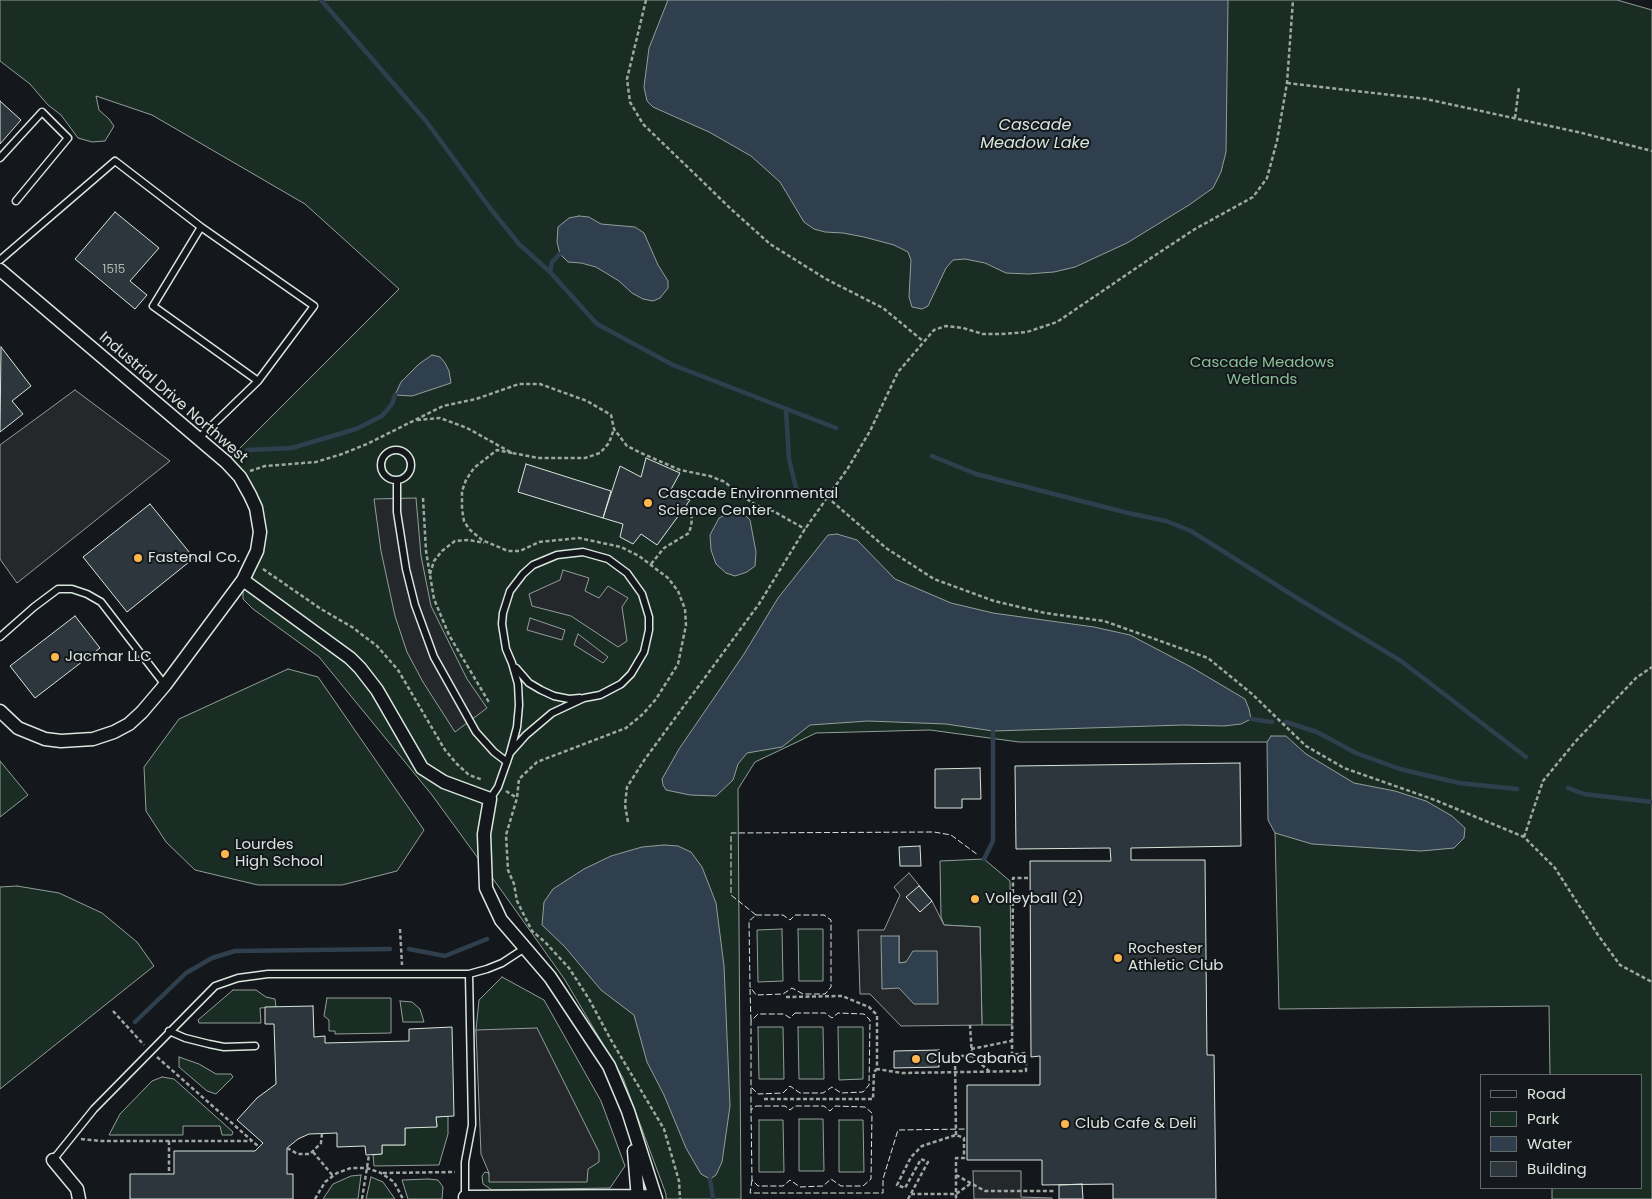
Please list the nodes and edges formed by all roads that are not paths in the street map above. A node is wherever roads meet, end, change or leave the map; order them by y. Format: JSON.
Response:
{"nodes":[{"id":1,"x":0,"y":158,"type":"edge"},
{"id":2,"x":16,"y":201,"type":"dead end"},
{"id":3,"x":201,"y":227,"type":"junction"},
{"id":4,"x":0,"y":260,"type":"edge"},
{"id":5,"x":0,"y":270,"type":"edge"},
{"id":6,"x":258,"y":381,"type":"junction"},
{"id":7,"x":199,"y":438,"type":"junction"},
{"id":8,"x":397,"y":480,"type":"junction"},
{"id":9,"x":243,"y":580,"type":"junction"},
{"id":10,"x":0,"y":637,"type":"edge"},
{"id":11,"x":512,"y":663,"type":"junction"},
{"id":12,"x":166,"y":686,"type":"junction"},
{"id":13,"x":584,"y":698,"type":"junction"},
{"id":14,"x":0,"y":711,"type":"edge"},
{"id":15,"x":510,"y":753,"type":"junction"},
{"id":16,"x":507,"y":762,"type":"junction"},
{"id":17,"x":490,"y":799,"type":"junction"},
{"id":18,"x":525,"y":948,"type":"junction"},
{"id":19,"x":469,"y":974,"type":"junction"},
{"id":20,"x":169,"y":1031,"type":"junction"},
{"id":21,"x":255,"y":1046,"type":"dead end"},
{"id":22,"x":628,"y":1111,"type":"junction"},
{"id":23,"x":54,"y":1160,"type":"joint"},
{"id":24,"x":638,"y":1197,"type":"edge"},
{"id":25,"x":465,"y":1198,"type":"edge"},
{"id":26,"x":655,"y":1198,"type":"edge"},
{"id":27,"x":79,"y":1199,"type":"edge"}],
"edges":[{"from":1,"to":2,"type":"lane"},
{"from":3,"to":4,"type":"lane"},
{"from":3,"to":6,"type":"lane"},
{"from":3,"to":6,"type":"lane"},
{"from":5,"to":7,"type":"street","name":"Industrial Drive Northwest"},
{"from":6,"to":7,"type":"lane"},
{"from":7,"to":9,"type":"street","name":"Industrial Drive Northwest"},
{"from":8,"to":8,"type":"lane"},
{"from":8,"to":16,"type":"lane"},
{"from":9,"to":12,"type":"street","name":"Industrial Drive Northwest"},
{"from":9,"to":17,"type":"street"},
{"from":10,"to":12,"type":"lane"},
{"from":11,"to":13,"type":"lane"},
{"from":11,"to":13,"type":"lane"},
{"from":11,"to":15,"type":"lane"},
{"from":12,"to":14,"type":"street","name":"Industrial Drive Northwest"},
{"from":13,"to":15,"type":"lane"},
{"from":15,"to":16,"type":"lane"},
{"from":16,"to":17,"type":"lane"},
{"from":17,"to":18,"type":"street"},
{"from":18,"to":19,"type":"lane"},
{"from":18,"to":22,"type":"street"},
{"from":19,"to":20,"type":"lane"},
{"from":19,"to":25,"type":"lane"},
{"from":20,"to":21,"type":"lane"},
{"from":20,"to":23,"type":"lane"},
{"from":22,"to":24,"type":"street"},
{"from":22,"to":26,"type":"street"},
{"from":23,"to":27,"type":"street"},
{"from":24,"to":25,"type":"street"},
{"from":24,"to":26,"type":"street"}]}
